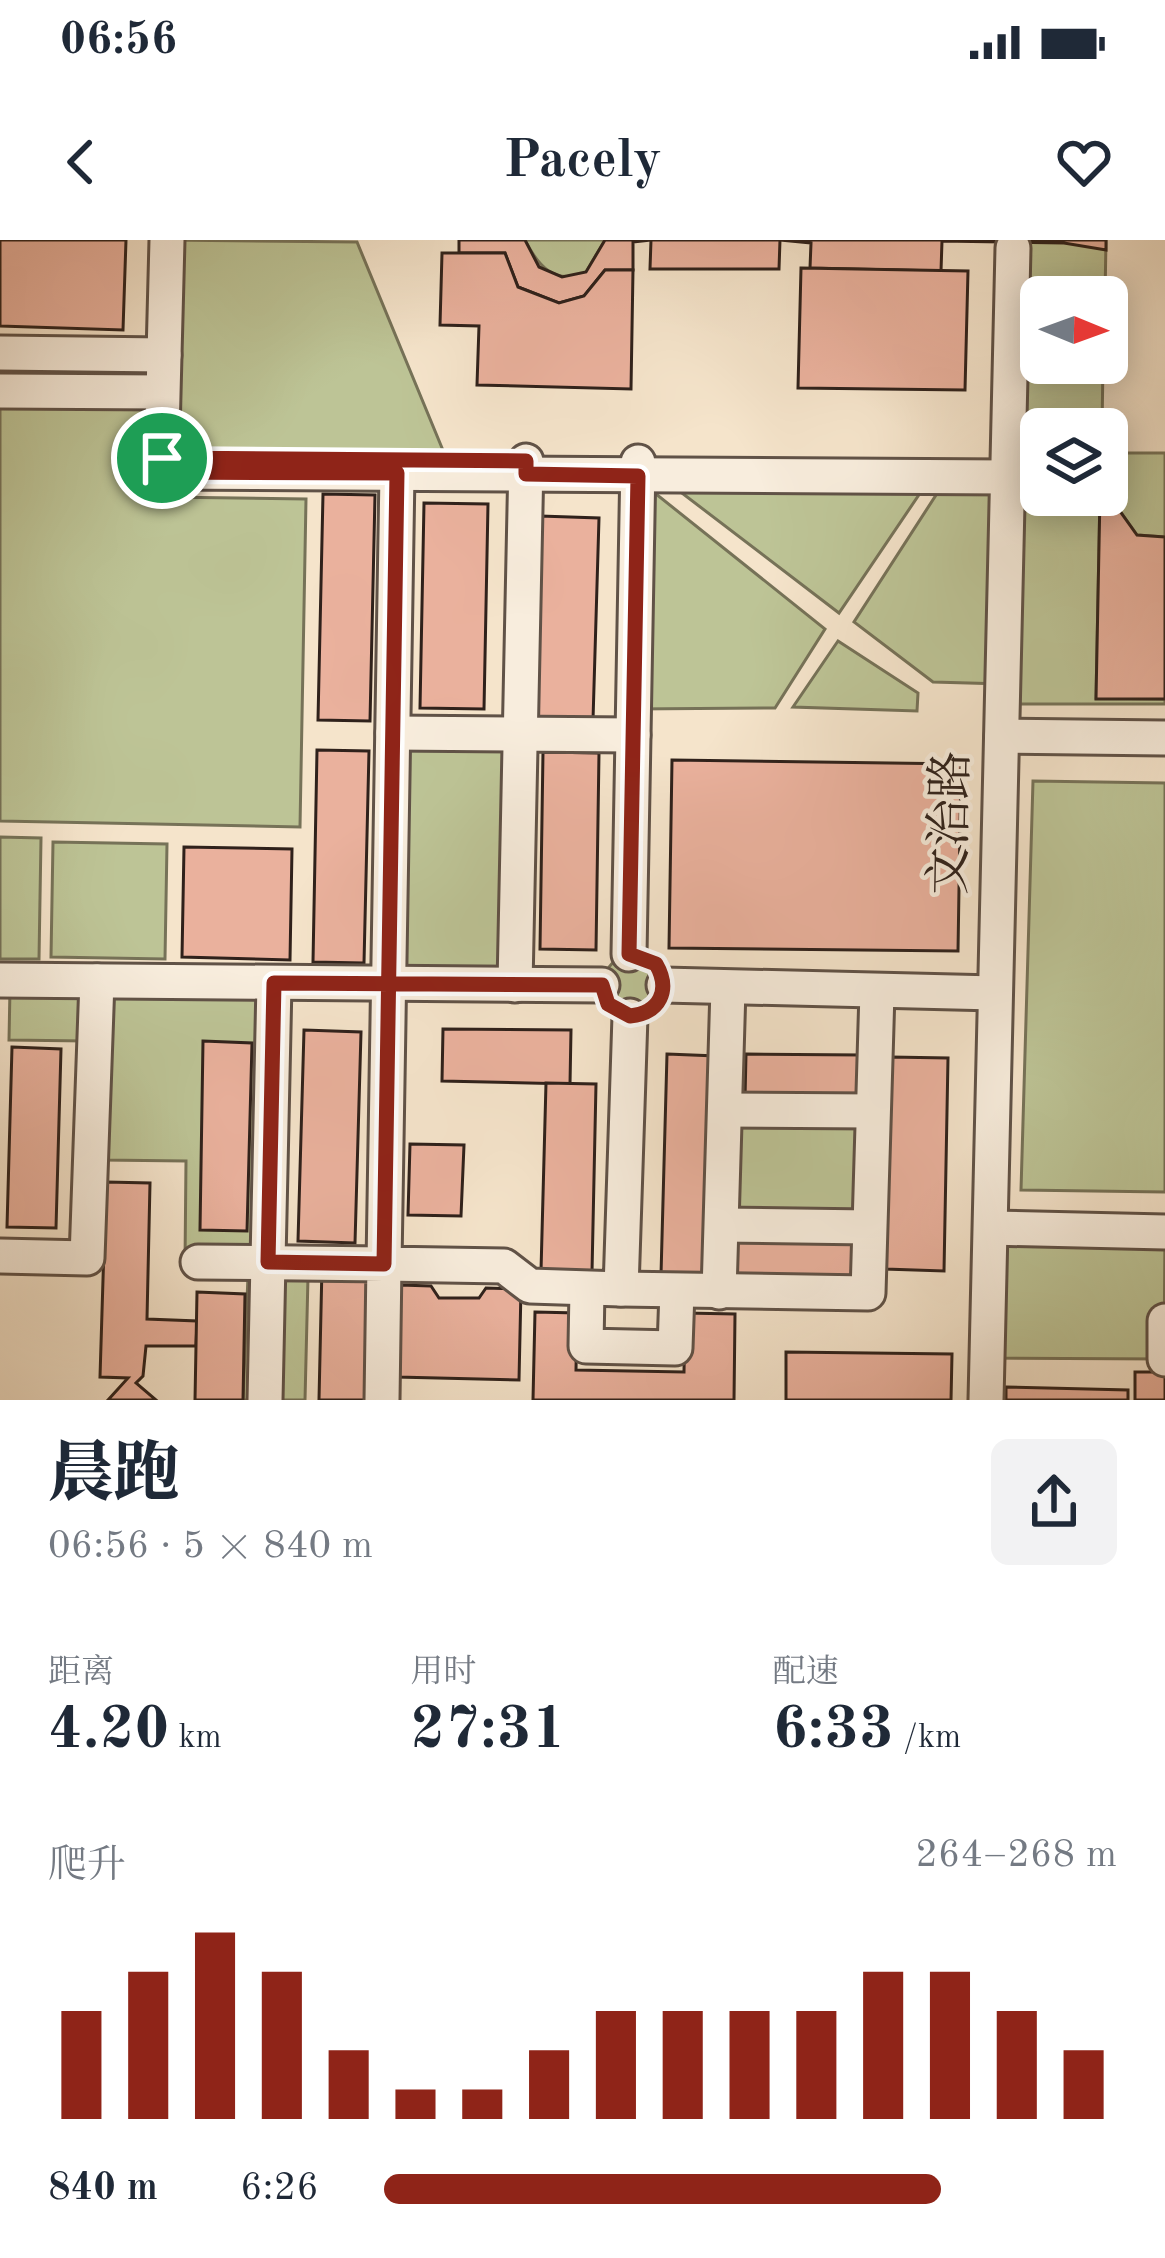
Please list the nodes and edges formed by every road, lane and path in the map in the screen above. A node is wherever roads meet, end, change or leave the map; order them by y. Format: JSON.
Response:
{"nodes":[{"id":1,"x":167,"y":240,"type":"edge"},
{"id":2,"x":1012,"y":248,"type":"dead end"},
{"id":3,"x":0,"y":353,"type":"edge"},
{"id":4,"x":110,"y":355,"type":"junction"},
{"id":5,"x":164,"y":355,"type":"junction"},
{"id":6,"x":0,"y":370,"type":"edge"},
{"id":7,"x":0,"y":391,"type":"edge"},
{"id":8,"x":111,"y":391,"type":"junction"},
{"id":9,"x":162,"y":392,"type":"junction"},
{"id":10,"x":162,"y":458,"type":"junction"},
{"id":11,"x":526,"y":468,"type":"junction"},
{"id":12,"x":638,"y":469,"type":"junction"},
{"id":13,"x":1008,"y":471,"type":"junction"},
{"id":14,"x":397,"y":473,"type":"junction"},
{"id":15,"x":393,"y":734,"type":"junction"},
{"id":16,"x":520,"y":734,"type":"junction"},
{"id":17,"x":633,"y":735,"type":"junction"},
{"id":18,"x":1002,"y":736,"type":"junction"},
{"id":19,"x":1165,"y":737,"type":"edge"},
{"id":20,"x":629,"y":954,"type":"junction"},
{"id":21,"x":0,"y":980,"type":"edge"},
{"id":22,"x":97,"y":981,"type":"junction"},
{"id":23,"x":274,"y":983,"type":"junction"},
{"id":24,"x":388,"y":985,"type":"junction"},
{"id":25,"x":515,"y":985,"type":"junction"},
{"id":26,"x":602,"y":985,"type":"junction"},
{"id":27,"x":664,"y":985,"type":"junction"},
{"id":28,"x":728,"y":988,"type":"junction"},
{"id":29,"x":877,"y":992,"type":"junction"},
{"id":30,"x":995,"y":993,"type":"junction"},
{"id":31,"x":630,"y":1016,"type":"junction"},
{"id":32,"x":726,"y":1110,"type":"junction"},
{"id":33,"x":872,"y":1112,"type":"junction"},
{"id":34,"x":722,"y":1225,"type":"junction"},
{"id":35,"x":869,"y":1227,"type":"junction"},
{"id":36,"x":991,"y":1228,"type":"junction"},
{"id":37,"x":1165,"y":1232,"type":"edge"},
{"id":38,"x":0,"y":1256,"type":"edge"},
{"id":39,"x":198,"y":1262,"type":"dead end"},
{"id":40,"x":268,"y":1262,"type":"junction"},
{"id":41,"x":384,"y":1264,"type":"junction"},
{"id":42,"x":604,"y":1289,"type":"junction"},
{"id":43,"x":677,"y":1291,"type":"junction"},
{"id":44,"x":719,"y":1292,"type":"junction"},
{"id":45,"x":1165,"y":1321,"type":"edge"},
{"id":46,"x":1165,"y":1359,"type":"edge"},
{"id":47,"x":265,"y":1400,"type":"edge"},
{"id":48,"x":382,"y":1400,"type":"edge"},
{"id":49,"x":986,"y":1400,"type":"edge"}],
"edges":[{"from":1,"to":5,"type":"street"},
{"from":2,"to":13,"type":"street","name":"文治路"},
{"from":3,"to":4,"type":"street"},
{"from":3,"to":6,"type":"street"},
{"from":4,"to":5,"type":"street"},
{"from":4,"to":8,"type":"street"},
{"from":5,"to":9,"type":"street"},
{"from":7,"to":8,"type":"street"},
{"from":8,"to":9,"type":"street"},
{"from":9,"to":10,"type":"street"},
{"from":10,"to":11,"type":"street"},
{"from":10,"to":14,"type":"street"},
{"from":11,"to":12,"type":"street"},
{"from":11,"to":14,"type":"street"},
{"from":11,"to":16,"type":"street"},
{"from":12,"to":13,"type":"street"},
{"from":12,"to":17,"type":"street"},
{"from":13,"to":18,"type":"street","name":"文治路"},
{"from":14,"to":15,"type":"street"},
{"from":15,"to":16,"type":"street"},
{"from":15,"to":24,"type":"street"},
{"from":16,"to":17,"type":"street"},
{"from":16,"to":25,"type":"street"},
{"from":17,"to":20,"type":"street"},
{"from":18,"to":19,"type":"street"},
{"from":18,"to":30,"type":"street","name":"文治路"},
{"from":20,"to":26,"type":"street"},
{"from":20,"to":27,"type":"street"},
{"from":21,"to":22,"type":"street"},
{"from":22,"to":23,"type":"street"},
{"from":22,"to":38,"type":"street"},
{"from":23,"to":24,"type":"street"},
{"from":23,"to":40,"type":"street"},
{"from":24,"to":25,"type":"street"},
{"from":24,"to":41,"type":"street"},
{"from":25,"to":26,"type":"street"},
{"from":26,"to":31,"type":"street"},
{"from":27,"to":28,"type":"street"},
{"from":27,"to":31,"type":"street"},
{"from":28,"to":29,"type":"street"},
{"from":28,"to":32,"type":"street"},
{"from":29,"to":30,"type":"street"},
{"from":29,"to":33,"type":"street"},
{"from":30,"to":36,"type":"street","name":"文治路"},
{"from":31,"to":42,"type":"street"},
{"from":32,"to":33,"type":"street"},
{"from":32,"to":34,"type":"street"},
{"from":33,"to":35,"type":"street"},
{"from":34,"to":35,"type":"street"},
{"from":34,"to":44,"type":"street"},
{"from":35,"to":44,"type":"street"},
{"from":36,"to":37,"type":"street"},
{"from":36,"to":49,"type":"street","name":"文治路"},
{"from":39,"to":40,"type":"street"},
{"from":40,"to":41,"type":"street"},
{"from":40,"to":47,"type":"street"},
{"from":41,"to":42,"type":"street"},
{"from":41,"to":48,"type":"street"},
{"from":42,"to":43,"type":"street"},
{"from":42,"to":43,"type":"street"},
{"from":43,"to":44,"type":"street"},
{"from":45,"to":46,"type":"street"}]}
